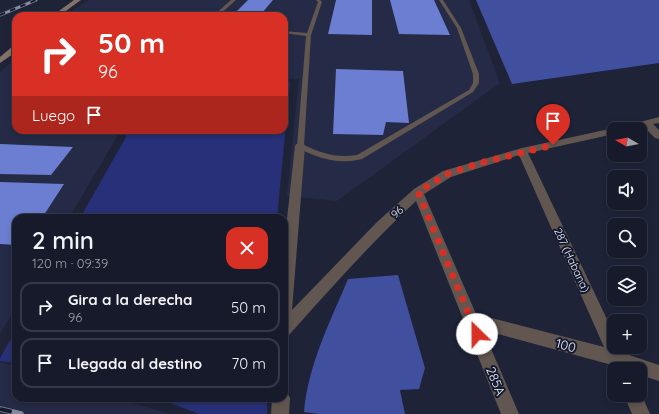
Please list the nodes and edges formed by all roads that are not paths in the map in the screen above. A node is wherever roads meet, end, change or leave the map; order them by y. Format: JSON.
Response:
{"nodes":[{"id":1,"x":78,"y":0,"type":"edge"},
{"id":2,"x":234,"y":0,"type":"edge"},
{"id":3,"x":318,"y":0,"type":"edge"},
{"id":4,"x":441,"y":0,"type":"edge"},
{"id":5,"x":61,"y":12,"type":"edge"},
{"id":6,"x":220,"y":12,"type":"edge"},
{"id":7,"x":288,"y":32,"type":"edge"},
{"id":8,"x":309,"y":35,"type":"junction"},
{"id":9,"x":12,"y":51,"type":"edge"},
{"id":10,"x":0,"y":61,"type":"edge"},
{"id":11,"x":659,"y":120,"type":"edge"},
{"id":12,"x":647,"y":124,"type":"edge"},
{"id":13,"x":647,"y":125,"type":"edge"},
{"id":14,"x":607,"y":133,"type":"edge"},
{"id":15,"x":659,"y":136,"type":"edge"},
{"id":16,"x":300,"y":146,"type":"junction"},
{"id":17,"x":522,"y":152,"type":"junction"},
{"id":18,"x":418,"y":192,"type":"junction"},
{"id":19,"x":288,"y":274,"type":"edge"},
{"id":20,"x":472,"y":320,"type":"junction"},
{"id":21,"x":288,"y":326,"type":"edge"},
{"id":22,"x":613,"y":362,"type":"edge"},
{"id":23,"x":619,"y":362,"type":"edge"},
{"id":24,"x":647,"y":370,"type":"edge"},
{"id":25,"x":659,"y":373,"type":"edge"},
{"id":26,"x":636,"y":402,"type":"edge"},
{"id":27,"x":510,"y":414,"type":"edge"},
{"id":28,"x":640,"y":414,"type":"edge"}],
"edges":[{"from":1,"to":5,"type":"main road"},
{"from":2,"to":6,"type":"lane"},
{"from":3,"to":8,"type":"lane"},
{"from":4,"to":16,"type":"lane"},
{"from":7,"to":8,"type":"lane"},
{"from":8,"to":16,"type":"lane"},
{"from":9,"to":10,"type":"main road"},
{"from":11,"to":12,"type":"street"},
{"from":13,"to":15,"type":"street"},
{"from":14,"to":17,"type":"street","name":"96"},
{"from":16,"to":19,"type":"street"},
{"from":17,"to":18,"type":"street","name":"96"},
{"from":17,"to":23,"type":"street","name":"287 (Habana)"},
{"from":18,"to":20,"type":"street","name":"285A"},
{"from":18,"to":21,"type":"street","name":"96"},
{"from":20,"to":22,"type":"street","name":"100"},
{"from":20,"to":27,"type":"street","name":"285A"},
{"from":24,"to":25,"type":"street","name":"100"},
{"from":26,"to":28,"type":"street"}]}
